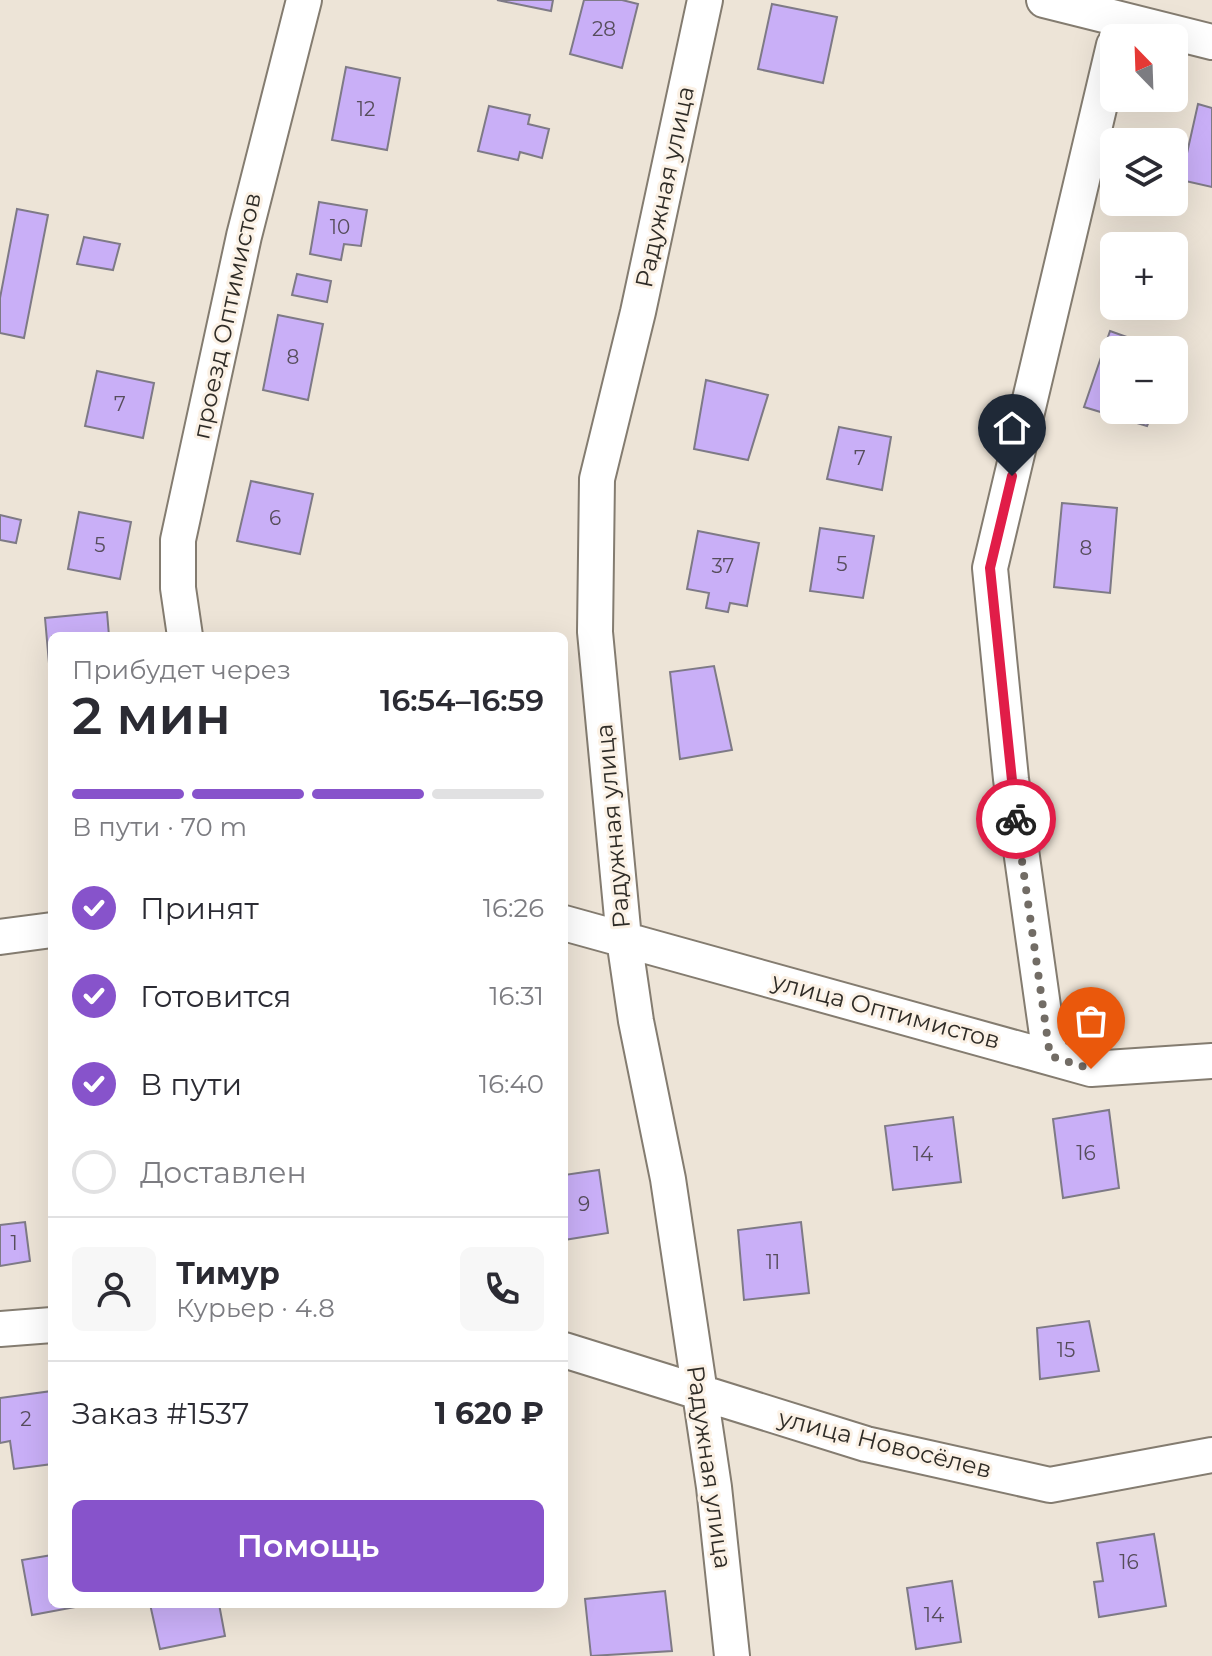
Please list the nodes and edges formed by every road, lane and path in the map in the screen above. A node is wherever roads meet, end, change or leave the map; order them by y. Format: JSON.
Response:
{"nodes":[{"id":1,"x":304,"y":0,"type":"edge"},
{"id":2,"x":705,"y":0,"type":"edge"},
{"id":3,"x":1044,"y":0,"type":"edge"},
{"id":4,"x":1115,"y":24,"type":"edge"},
{"id":5,"x":1188,"y":38,"type":"edge"},
{"id":6,"x":1212,"y":42,"type":"edge"},
{"id":7,"x":1100,"y":101,"type":"edge"},
{"id":8,"x":184,"y":632,"type":"edge"},
{"id":9,"x":568,"y":924,"type":"edge"},
{"id":10,"x":48,"y":931,"type":"edge"},
{"id":11,"x":0,"y":937,"type":"edge"},
{"id":12,"x":624,"y":939,"type":"junction"},
{"id":13,"x":1050,"y":1056,"type":"junction"},
{"id":14,"x":1212,"y":1061,"type":"edge"},
{"id":15,"x":48,"y":1325,"type":"edge"},
{"id":16,"x":0,"y":1329,"type":"edge"},
{"id":17,"x":568,"y":1351,"type":"edge"},
{"id":18,"x":700,"y":1393,"type":"junction"},
{"id":19,"x":1212,"y":1455,"type":"edge"},
{"id":20,"x":732,"y":1656,"type":"edge"}],
"edges":[{"from":1,"to":8,"type":"street","name":"проезд Оптимистов"},
{"from":2,"to":12,"type":"street","name":"Радужная улица"},
{"from":3,"to":4,"type":"street"},
{"from":5,"to":6,"type":"street"},
{"from":7,"to":13,"type":"street"},
{"from":9,"to":12,"type":"street","name":"улица Оптимистов"},
{"from":10,"to":11,"type":"street"},
{"from":12,"to":13,"type":"street","name":"улица Оптимистов"},
{"from":12,"to":18,"type":"street","name":"Радужная улица"},
{"from":13,"to":14,"type":"street","name":"улица Оптимистов"},
{"from":15,"to":16,"type":"street"},
{"from":17,"to":18,"type":"street","name":"улица Новосёлев"},
{"from":18,"to":19,"type":"street","name":"улица Новосёлев"},
{"from":18,"to":20,"type":"street","name":"Радужная улица"}]}
